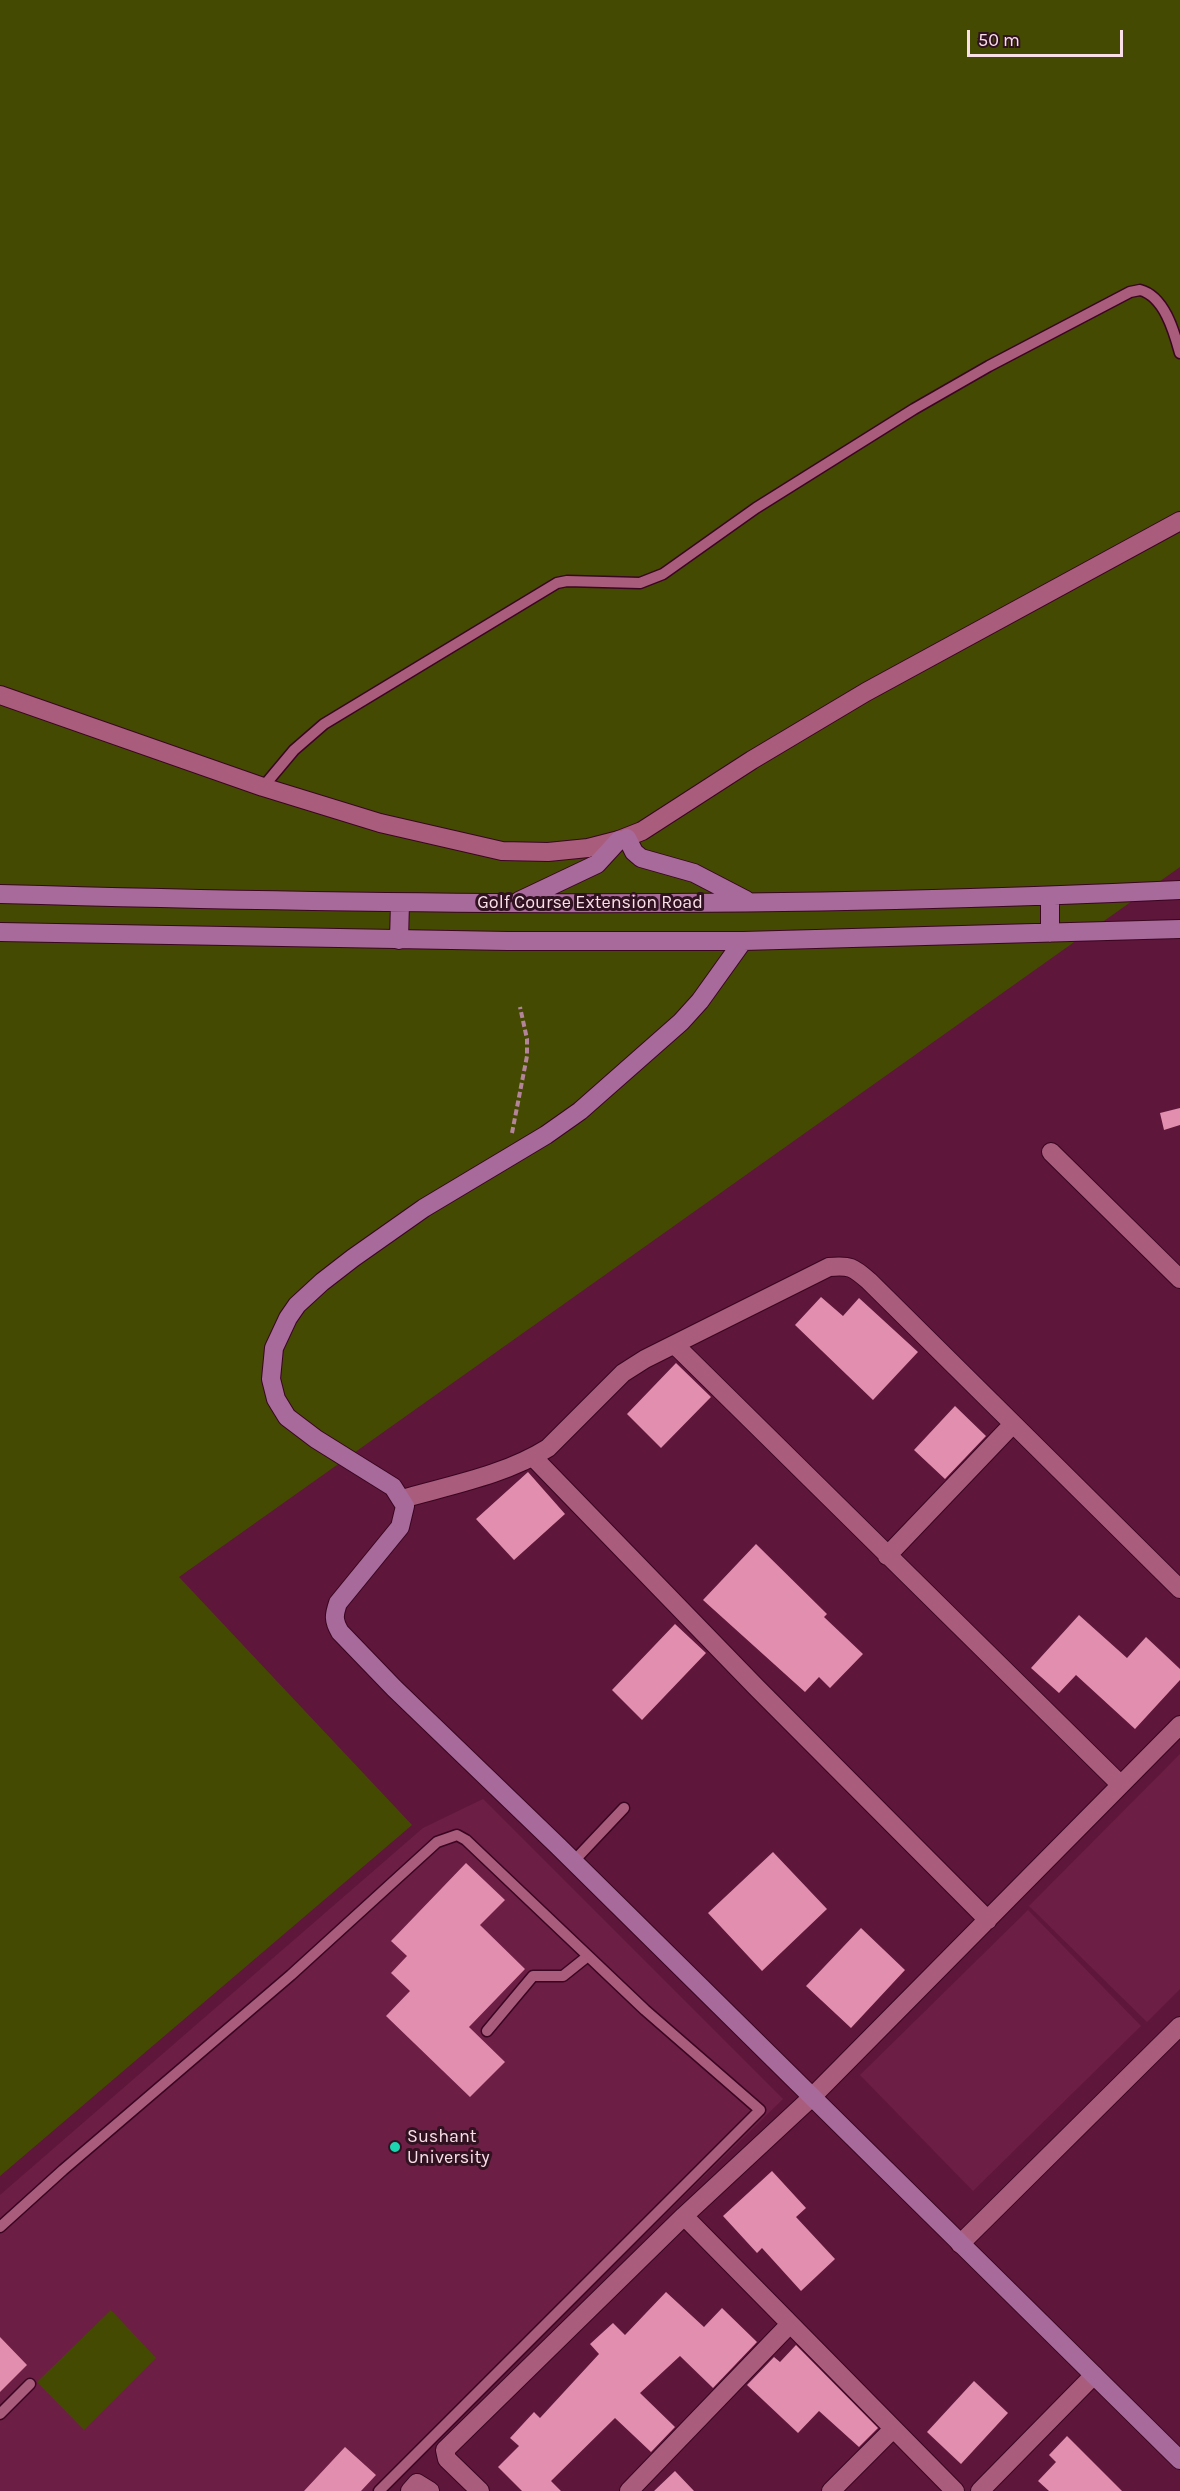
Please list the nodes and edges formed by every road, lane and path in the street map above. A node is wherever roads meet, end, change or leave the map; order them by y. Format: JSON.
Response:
{"nodes":[{"id":1,"x":1180,"y":353,"type":"edge"},
{"id":2,"x":1180,"y":521,"type":"edge"},
{"id":3,"x":0,"y":695,"type":"edge"},
{"id":4,"x":263,"y":787,"type":"junction"},
{"id":5,"x":623,"y":839,"type":"junction"},
{"id":6,"x":1180,"y":890,"type":"edge"},
{"id":7,"x":0,"y":894,"type":"edge"},
{"id":8,"x":1050,"y":896,"type":"junction"},
{"id":9,"x":749,"y":902,"type":"junction"},
{"id":10,"x":399,"y":903,"type":"junction"},
{"id":11,"x":512,"y":904,"type":"junction"},
{"id":12,"x":1180,"y":929,"type":"edge"},
{"id":13,"x":0,"y":932,"type":"edge"},
{"id":14,"x":1050,"y":933,"type":"junction"},
{"id":15,"x":399,"y":940,"type":"junction"},
{"id":16,"x":743,"y":941,"type":"junction"},
{"id":17,"x":520,"y":1007,"type":"dead end"},
{"id":18,"x":1052,"y":1152,"type":"dead end"},
{"id":19,"x":507,"y":1157,"type":"junction"},
{"id":20,"x":1180,"y":1279,"type":"edge"},
{"id":21,"x":675,"y":1345,"type":"junction"},
{"id":22,"x":1013,"y":1424,"type":"junction"},
{"id":23,"x":533,"y":1457,"type":"junction"},
{"id":24,"x":402,"y":1499,"type":"junction"},
{"id":25,"x":887,"y":1556,"type":"junction"},
{"id":26,"x":1180,"y":1589,"type":"edge"},
{"id":27,"x":1180,"y":1725,"type":"edge"},
{"id":28,"x":1120,"y":1784,"type":"junction"},
{"id":29,"x":624,"y":1808,"type":"dead end"},
{"id":30,"x":573,"y":1862,"type":"junction"},
{"id":31,"x":988,"y":1920,"type":"junction"},
{"id":32,"x":588,"y":1956,"type":"junction"},
{"id":33,"x":1180,"y":2026,"type":"edge"},
{"id":34,"x":487,"y":2031,"type":"dead end"},
{"id":35,"x":811,"y":2098,"type":"junction"},
{"id":36,"x":684,"y":2216,"type":"junction"},
{"id":37,"x":0,"y":2227,"type":"edge"},
{"id":38,"x":960,"y":2244,"type":"junction"},
{"id":39,"x":790,"y":2324,"type":"junction"},
{"id":40,"x":1094,"y":2375,"type":"junction"},
{"id":41,"x":30,"y":2384,"type":"dead end"},
{"id":42,"x":0,"y":2414,"type":"edge"},
{"id":43,"x":893,"y":2428,"type":"junction"},
{"id":44,"x":1180,"y":2460,"type":"edge"},
{"id":45,"x":379,"y":2491,"type":"edge"},
{"id":46,"x":410,"y":2491,"type":"edge"},
{"id":47,"x":430,"y":2491,"type":"edge"},
{"id":48,"x":480,"y":2491,"type":"edge"},
{"id":49,"x":629,"y":2491,"type":"edge"},
{"id":50,"x":831,"y":2491,"type":"edge"},
{"id":51,"x":955,"y":2491,"type":"edge"},
{"id":52,"x":980,"y":2491,"type":"edge"}],
"edges":[{"from":1,"to":4,"type":"lane"},
{"from":2,"to":5,"type":"street"},
{"from":3,"to":4,"type":"street"},
{"from":4,"to":5,"type":"street"},
{"from":5,"to":9,"type":"main road"},
{"from":5,"to":11,"type":"main road"},
{"from":6,"to":8,"type":"main road","name":"Golf Course Extension Road"},
{"from":7,"to":10,"type":"main road","name":"Golf Course Extension Road"},
{"from":8,"to":9,"type":"main road","name":"Golf Course Extension Road"},
{"from":8,"to":14,"type":"main road"},
{"from":9,"to":11,"type":"main road","name":"Golf Course Extension Road"},
{"from":10,"to":11,"type":"main road","name":"Golf Course Extension Road"},
{"from":10,"to":15,"type":"main road"},
{"from":12,"to":14,"type":"main road"},
{"from":13,"to":15,"type":"main road"},
{"from":14,"to":16,"type":"main road"},
{"from":15,"to":16,"type":"main road"},
{"from":16,"to":19,"type":"main road"},
{"from":17,"to":19,"type":"path"},
{"from":18,"to":20,"type":"street"},
{"from":19,"to":24,"type":"main road"},
{"from":21,"to":22,"type":"street"},
{"from":21,"to":23,"type":"street"},
{"from":21,"to":25,"type":"street"},
{"from":22,"to":25,"type":"street"},
{"from":22,"to":26,"type":"street"},
{"from":23,"to":24,"type":"street"},
{"from":23,"to":31,"type":"street"},
{"from":24,"to":30,"type":"main road"},
{"from":25,"to":28,"type":"street"},
{"from":27,"to":28,"type":"street"},
{"from":28,"to":31,"type":"street"},
{"from":29,"to":30,"type":"lane"},
{"from":30,"to":35,"type":"main road"},
{"from":31,"to":35,"type":"street"},
{"from":32,"to":34,"type":"lane"},
{"from":32,"to":37,"type":"lane"},
{"from":32,"to":45,"type":"lane"},
{"from":33,"to":38,"type":"street"},
{"from":35,"to":36,"type":"street"},
{"from":35,"to":38,"type":"main road"},
{"from":36,"to":39,"type":"street"},
{"from":36,"to":48,"type":"street"},
{"from":38,"to":40,"type":"main road"},
{"from":39,"to":43,"type":"street"},
{"from":39,"to":49,"type":"street"},
{"from":40,"to":44,"type":"main road"},
{"from":40,"to":52,"type":"street"},
{"from":41,"to":42,"type":"lane"},
{"from":43,"to":50,"type":"street"},
{"from":43,"to":51,"type":"street"},
{"from":46,"to":47,"type":"street"}]}
